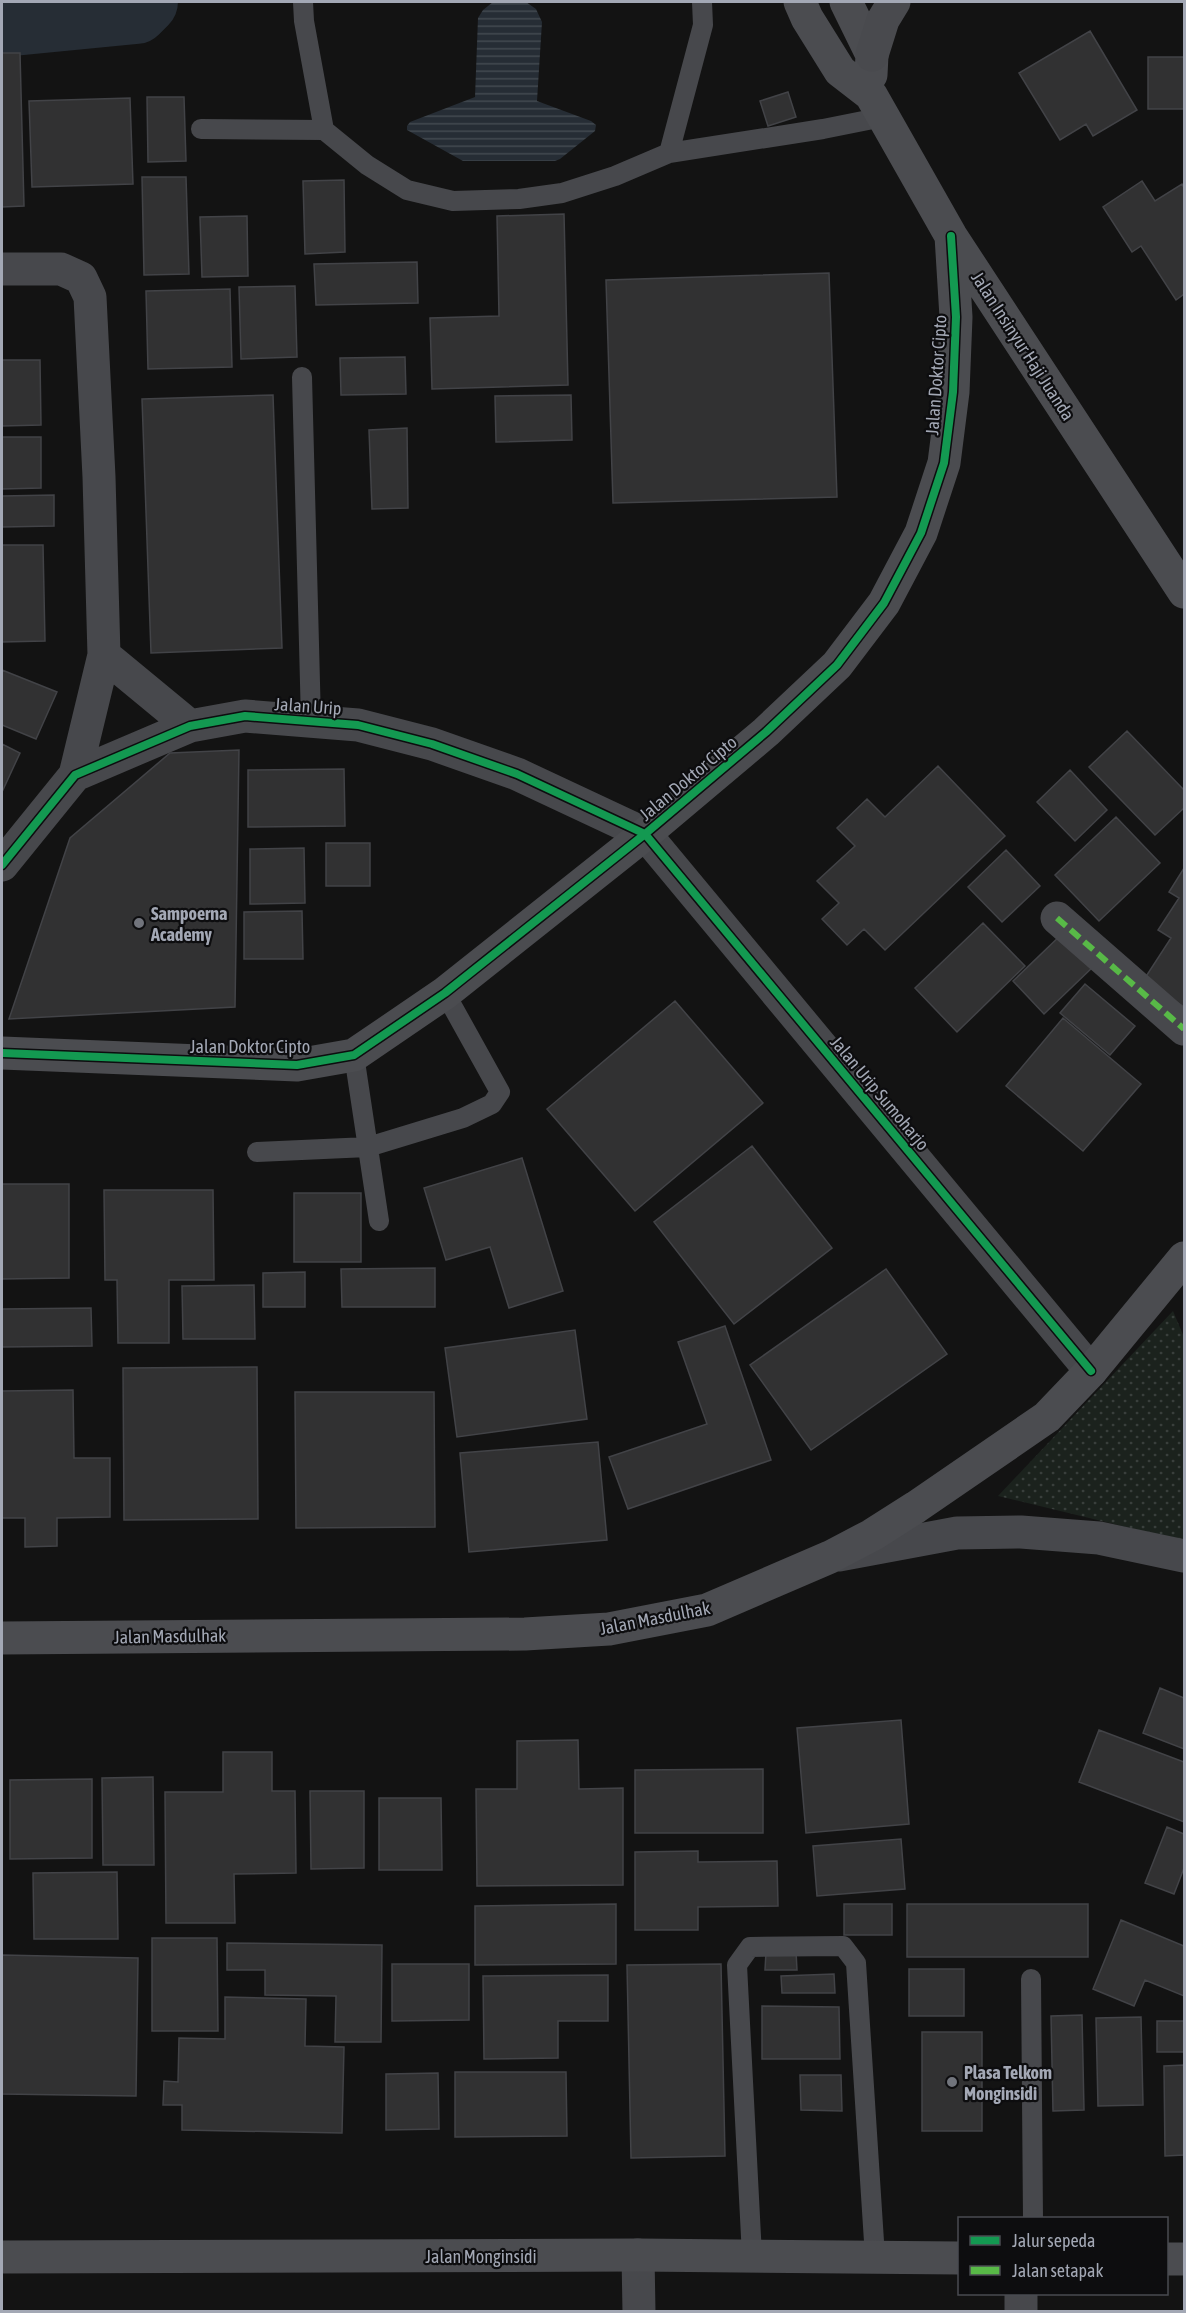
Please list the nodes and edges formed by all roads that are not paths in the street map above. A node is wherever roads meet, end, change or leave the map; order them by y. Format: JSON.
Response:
{"nodes":[{"id":1,"x":303,"y":2,"type":"edge"},
{"id":2,"x":702,"y":2,"type":"edge"},
{"id":3,"x":800,"y":2,"type":"edge"},
{"id":4,"x":846,"y":2,"type":"edge"},
{"id":5,"x":894,"y":2,"type":"edge"},
{"id":6,"x":872,"y":54,"type":"junction"},
{"id":7,"x":877,"y":106,"type":"junction"},
{"id":8,"x":201,"y":129,"type":"dead end"},
{"id":9,"x":324,"y":130,"type":"junction"},
{"id":10,"x":669,"y":153,"type":"junction"},
{"id":11,"x":951,"y":236,"type":"junction"},
{"id":12,"x":2,"y":269,"type":"edge"},
{"id":13,"x":303,"y":377,"type":"dead end"},
{"id":14,"x":1185,"y":592,"type":"edge"},
{"id":15,"x":104,"y":655,"type":"junction"},
{"id":16,"x":311,"y":721,"type":"junction"},
{"id":17,"x":190,"y":726,"type":"junction"},
{"id":18,"x":75,"y":775,"type":"junction"},
{"id":19,"x":645,"y":834,"type":"junction"},
{"id":20,"x":2,"y":865,"type":"edge"},
{"id":21,"x":1057,"y":918,"type":"dead end"},
{"id":22,"x":445,"y":993,"type":"junction"},
{"id":23,"x":1185,"y":1029,"type":"edge"},
{"id":24,"x":2,"y":1053,"type":"edge"},
{"id":25,"x":354,"y":1055,"type":"junction"},
{"id":26,"x":368,"y":1147,"type":"junction"},
{"id":27,"x":257,"y":1152,"type":"dead end"},
{"id":28,"x":379,"y":1221,"type":"dead end"},
{"id":29,"x":1185,"y":1258,"type":"edge"},
{"id":30,"x":1091,"y":1371,"type":"junction"},
{"id":31,"x":1185,"y":1556,"type":"edge"},
{"id":32,"x":830,"y":1557,"type":"junction"},
{"id":33,"x":2,"y":1638,"type":"edge"},
{"id":34,"x":1031,"y":1979,"type":"dead end"},
{"id":35,"x":1033,"y":2217,"type":"edge"},
{"id":36,"x":638,"y":2255,"type":"junction"},
{"id":37,"x":752,"y":2256,"type":"junction"},
{"id":38,"x":2,"y":2257,"type":"edge"},
{"id":39,"x":875,"y":2257,"type":"junction"},
{"id":40,"x":958,"y":2258,"type":"edge"},
{"id":41,"x":1168,"y":2259,"type":"edge"},
{"id":42,"x":1185,"y":2259,"type":"edge"},
{"id":43,"x":1021,"y":2295,"type":"edge"},
{"id":44,"x":639,"y":2312,"type":"edge"},
{"id":45,"x":1021,"y":2312,"type":"edge"}],
"edges":[{"from":1,"to":9,"type":"lane"},
{"from":2,"to":10,"type":"lane"},
{"from":3,"to":7,"type":"street","name":"Jalan Insinyur Haji Juanda"},
{"from":4,"to":6,"type":"street"},
{"from":5,"to":6,"type":"main road"},
{"from":6,"to":7,"type":"street"},
{"from":7,"to":10,"type":"lane"},
{"from":7,"to":11,"type":"street","name":"Jalan Insinyur Haji Juanda"},
{"from":8,"to":9,"type":"lane"},
{"from":9,"to":10,"type":"lane"},
{"from":11,"to":14,"type":"street","name":"Jalan Insinyur Haji Juanda"},
{"from":11,"to":19,"type":"street","name":"Jalan Doktor Cipto"},
{"from":12,"to":15,"type":"street"},
{"from":13,"to":16,"type":"lane"},
{"from":15,"to":17,"type":"street"},
{"from":15,"to":18,"type":"street"},
{"from":16,"to":17,"type":"street","name":"Jalan Urip"},
{"from":16,"to":19,"type":"street","name":"Jalan Urip"},
{"from":17,"to":18,"type":"street","name":"Jalan Urip"},
{"from":18,"to":20,"type":"street","name":"Jalan Urip"},
{"from":19,"to":22,"type":"street","name":"Jalan Doktor Cipto"},
{"from":19,"to":30,"type":"street","name":"Jalan Urip Sumoharjo"},
{"from":21,"to":23,"type":"street"},
{"from":22,"to":25,"type":"street","name":"Jalan Doktor Cipto"},
{"from":22,"to":26,"type":"lane"},
{"from":24,"to":25,"type":"street","name":"Jalan Doktor Cipto"},
{"from":25,"to":26,"type":"lane"},
{"from":26,"to":27,"type":"lane"},
{"from":26,"to":28,"type":"lane"},
{"from":29,"to":30,"type":"street","name":"Jalan Masdulhak"},
{"from":30,"to":32,"type":"street","name":"Jalan Masdulhak"},
{"from":31,"to":32,"type":"street"},
{"from":32,"to":33,"type":"street","name":"Jalan Masdulhak"},
{"from":34,"to":35,"type":"lane"},
{"from":36,"to":37,"type":"street","name":"Jalan Monginsidi"},
{"from":36,"to":38,"type":"street","name":"Jalan Monginsidi"},
{"from":36,"to":44,"type":"street"},
{"from":37,"to":39,"type":"street","name":"Jalan Monginsidi"},
{"from":37,"to":39,"type":"lane"},
{"from":39,"to":40,"type":"street","name":"Jalan Monginsidi"},
{"from":41,"to":42,"type":"street"},
{"from":43,"to":45,"type":"street"}]}
